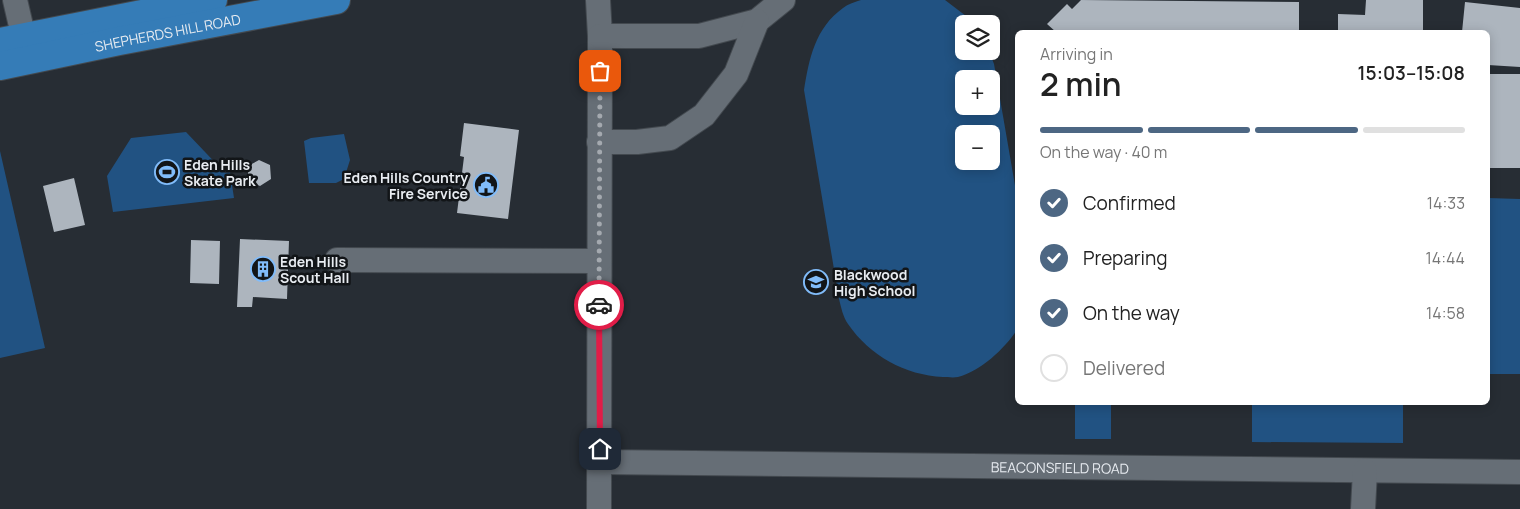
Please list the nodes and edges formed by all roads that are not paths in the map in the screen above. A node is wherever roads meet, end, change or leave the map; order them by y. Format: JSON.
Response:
{"nodes":[{"id":1,"x":15,"y":0,"type":"edge"},
{"id":2,"x":213,"y":0,"type":"edge"},
{"id":3,"x":336,"y":0,"type":"edge"},
{"id":4,"x":598,"y":0,"type":"edge"},
{"id":5,"x":783,"y":0,"type":"edge"},
{"id":6,"x":757,"y":20,"type":"junction"},
{"id":7,"x":600,"y":36,"type":"junction"},
{"id":8,"x":18,"y":46,"type":"edge"},
{"id":9,"x":0,"y":66,"type":"edge"},
{"id":10,"x":599,"y":142,"type":"junction"},
{"id":11,"x":337,"y":260,"type":"dead end"},
{"id":12,"x":599,"y":261,"type":"junction"},
{"id":13,"x":600,"y":462,"type":"junction"},
{"id":14,"x":1364,"y":471,"type":"junction"},
{"id":15,"x":1520,"y":472,"type":"edge"},
{"id":16,"x":599,"y":509,"type":"edge"},
{"id":17,"x":1363,"y":509,"type":"edge"}],
"edges":[{"from":1,"to":8,"type":"street"},
{"from":2,"to":8,"type":"main road","name":"SHEPHERDS HILL ROAD"},
{"from":3,"to":8,"type":"main road","name":"SHEPHERDS HILL ROAD"},
{"from":4,"to":7,"type":"street"},
{"from":5,"to":6,"type":"street"},
{"from":6,"to":7,"type":"street"},
{"from":6,"to":10,"type":"street"},
{"from":7,"to":10,"type":"street"},
{"from":8,"to":9,"type":"main road","name":"SHEPHERDS HILL ROAD"},
{"from":10,"to":12,"type":"street"},
{"from":11,"to":12,"type":"street"},
{"from":12,"to":13,"type":"street"},
{"from":13,"to":14,"type":"street","name":"BEACONSFIELD ROAD"},
{"from":13,"to":16,"type":"street"},
{"from":14,"to":15,"type":"street","name":"BEACONSFIELD ROAD"},
{"from":14,"to":17,"type":"street"}]}
